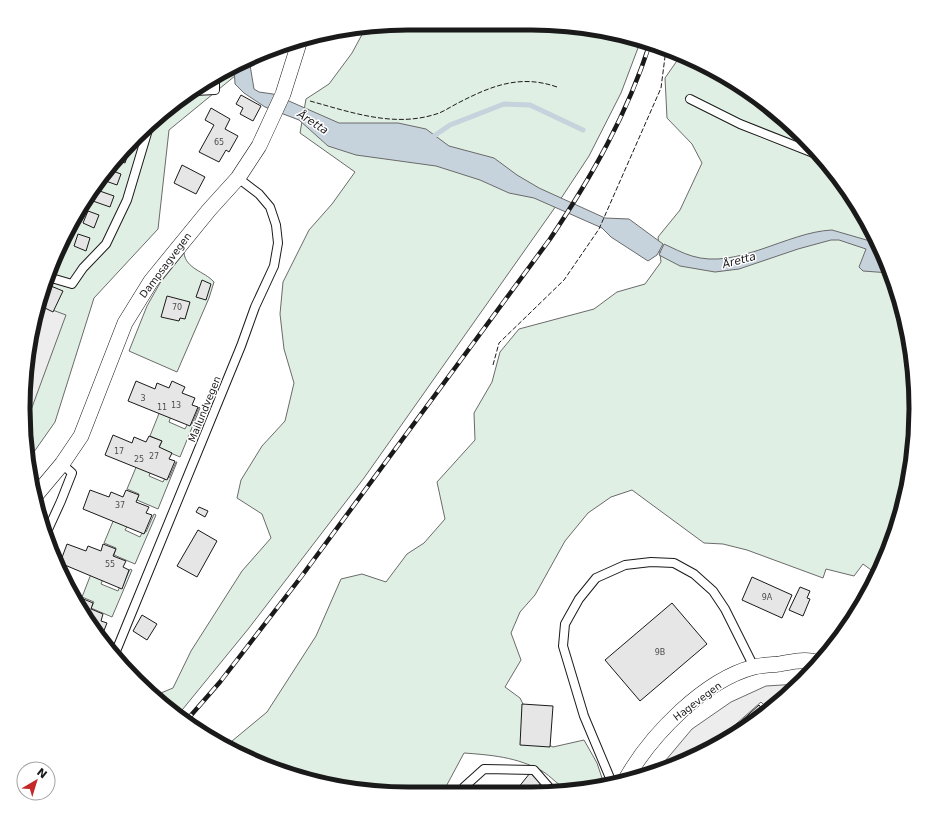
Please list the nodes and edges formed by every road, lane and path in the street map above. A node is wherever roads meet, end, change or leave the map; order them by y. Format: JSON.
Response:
{"nodes":[{"id":1,"x":298,"y":47,"type":"edge"},
{"id":2,"x":215,"y":83,"type":"edge"},
{"id":3,"x":204,"y":91,"type":"edge"},
{"id":4,"x":690,"y":99,"type":"dead end"},
{"id":5,"x":146,"y":136,"type":"edge"},
{"id":6,"x":807,"y":150,"type":"edge"},
{"id":7,"x":238,"y":178,"type":"junction"},
{"id":8,"x":53,"y":279,"type":"edge"},
{"id":9,"x":62,"y":464,"type":"junction"},
{"id":10,"x":39,"y":491,"type":"edge"},
{"id":11,"x":49,"y":527,"type":"edge"},
{"id":12,"x":117,"y":649,"type":"edge"},
{"id":13,"x":812,"y":661,"type":"edge"},
{"id":14,"x":754,"y":667,"type":"junction"},
{"id":15,"x":629,"y":774,"type":"edge"},
{"id":16,"x":610,"y":778,"type":"edge"},
{"id":17,"x":548,"y":786,"type":"edge"},
{"id":18,"x":467,"y":787,"type":"edge"}],
"edges":[{"from":1,"to":7,"type":"street","name":"Dampsagvegen"},
{"from":2,"to":3,"type":"lane"},
{"from":4,"to":6,"type":"lane"},
{"from":5,"to":8,"type":"lane"},
{"from":7,"to":9,"type":"street","name":"Dampsagvegen"},
{"from":7,"to":12,"type":"lane","name":"Mailundvegen"},
{"from":9,"to":10,"type":"street","name":"Dampsagvegen"},
{"from":9,"to":11,"type":"lane"},
{"from":13,"to":14,"type":"street","name":"Hagevegen"},
{"from":14,"to":15,"type":"street","name":"Hagevegen"},
{"from":14,"to":16,"type":"lane"},
{"from":17,"to":18,"type":"lane"}]}
